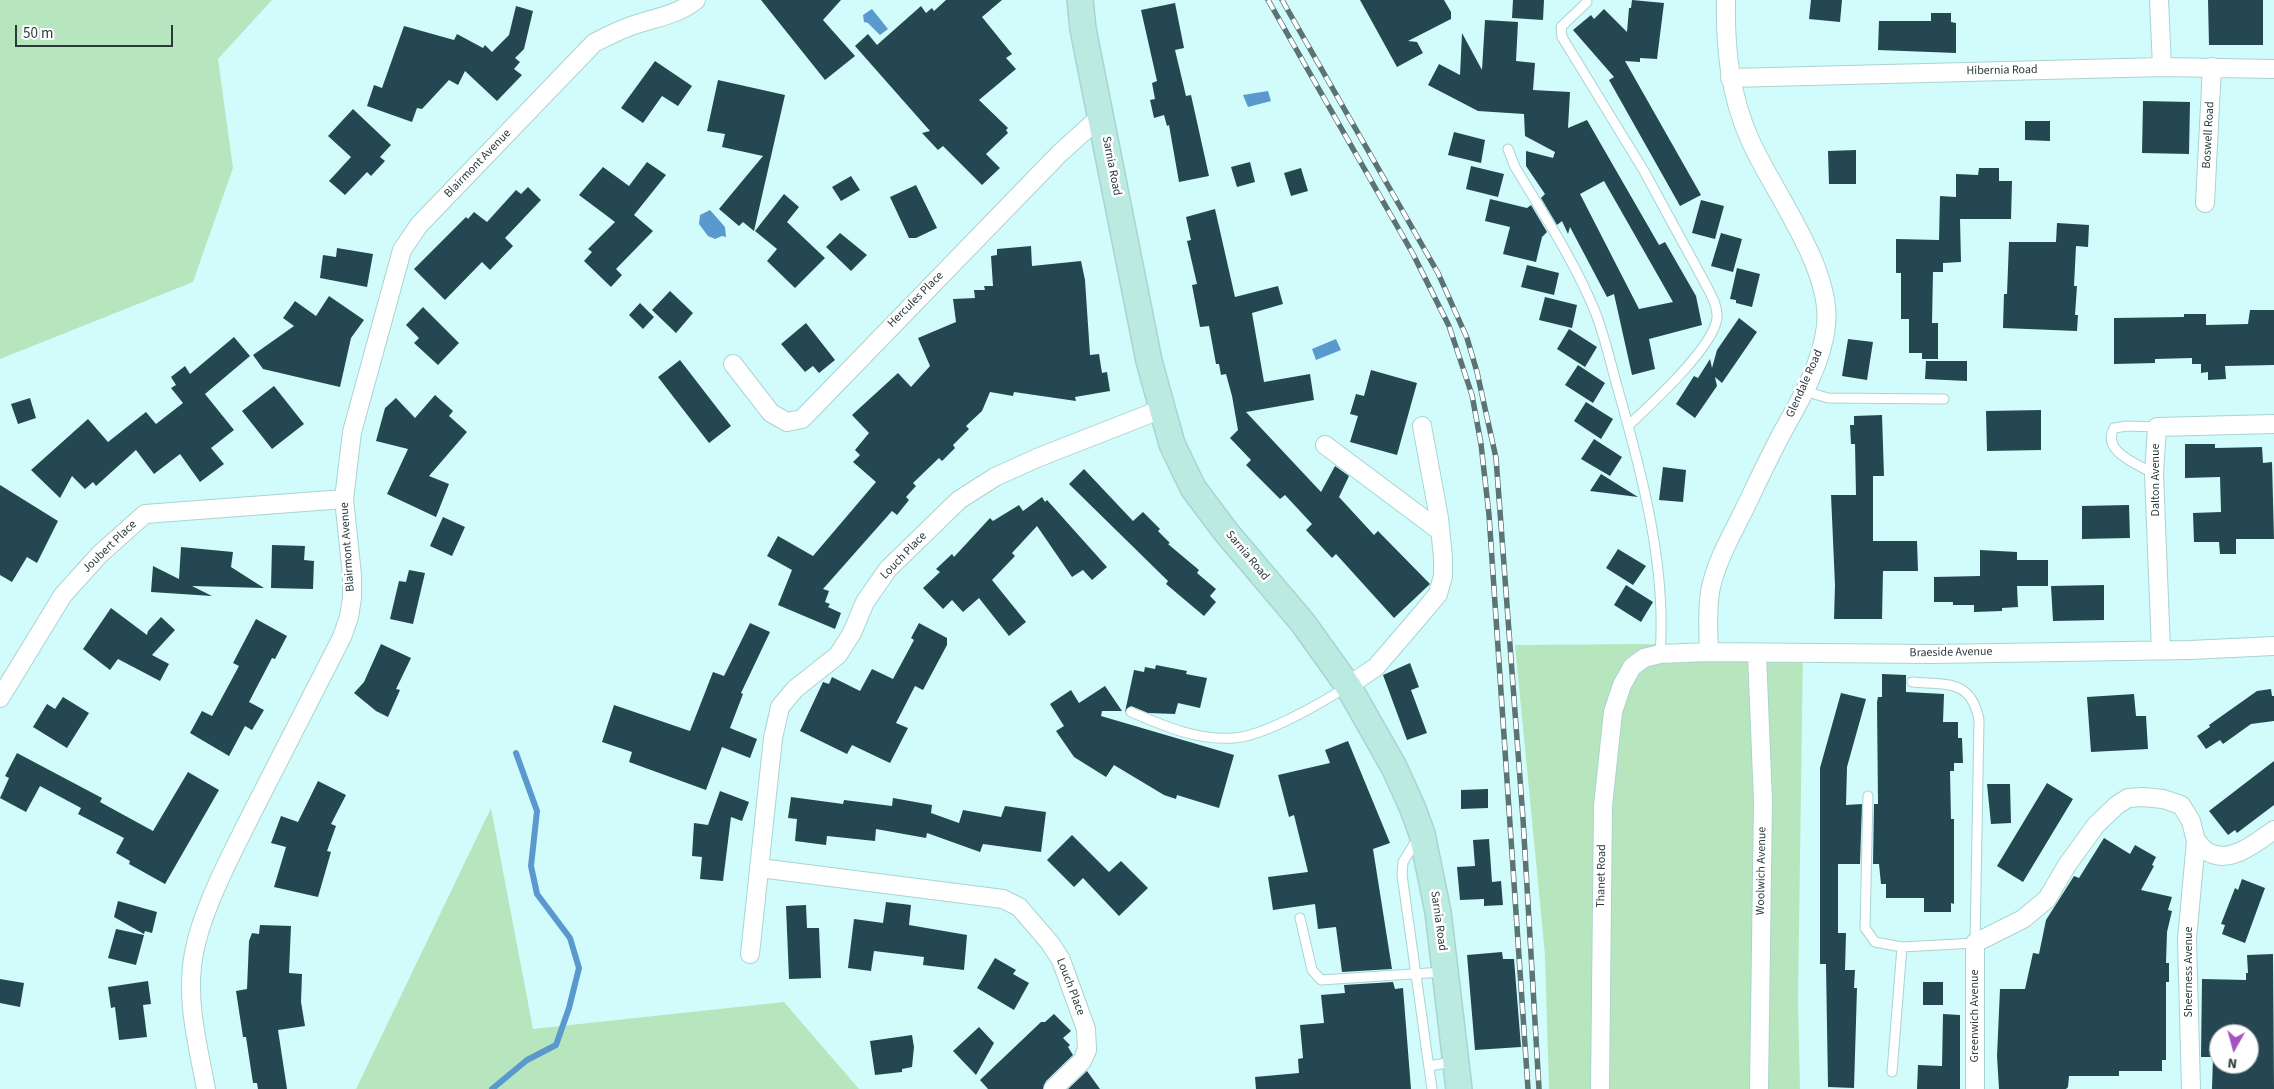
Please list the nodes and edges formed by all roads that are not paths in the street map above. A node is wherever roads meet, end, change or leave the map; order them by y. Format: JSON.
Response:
{"nodes":[{"id":1,"x":696,"y":0,"type":"edge"},
{"id":2,"x":1080,"y":0,"type":"edge"},
{"id":3,"x":1726,"y":0,"type":"edge"},
{"id":4,"x":2159,"y":0,"type":"edge"},
{"id":5,"x":1587,"y":2,"type":"dead end"},
{"id":6,"x":2162,"y":67,"type":"junction"},
{"id":7,"x":2212,"y":67,"type":"junction"},
{"id":8,"x":2274,"y":69,"type":"edge"},
{"id":9,"x":1730,"y":78,"type":"junction"},
{"id":10,"x":1101,"y":116,"type":"junction"},
{"id":11,"x":1508,"y":149,"type":"dead end"},
{"id":12,"x":2206,"y":203,"type":"dead end"},
{"id":13,"x":733,"y":364,"type":"dead end"},
{"id":14,"x":1804,"y":392,"type":"junction"},
{"id":15,"x":1944,"y":398,"type":"dead end"},
{"id":16,"x":1162,"y":409,"type":"junction"},
{"id":17,"x":2274,"y":424,"type":"edge"},
{"id":18,"x":1422,"y":426,"type":"dead end"},
{"id":19,"x":1628,"y":426,"type":"junction"},
{"id":20,"x":2157,"y":427,"type":"junction"},
{"id":21,"x":1325,"y":445,"type":"dead end"},
{"id":22,"x":2154,"y":474,"type":"junction"},
{"id":23,"x":344,"y":499,"type":"junction"},
{"id":24,"x":1440,"y":531,"type":"junction"},
{"id":25,"x":2274,"y":646,"type":"edge"},
{"id":26,"x":2161,"y":650,"type":"junction"},
{"id":27,"x":1710,"y":652,"type":"junction"},
{"id":28,"x":1660,"y":654,"type":"junction"},
{"id":29,"x":1757,"y":654,"type":"junction"},
{"id":30,"x":1632,"y":668,"type":"joint"},
{"id":31,"x":1912,"y":682,"type":"dead end"},
{"id":32,"x":1348,"y":686,"type":"junction"},
{"id":33,"x":0,"y":698,"type":"edge"},
{"id":34,"x":1131,"y":712,"type":"dead end"},
{"id":35,"x":1868,"y":796,"type":"dead end"},
{"id":36,"x":2274,"y":830,"type":"edge"},
{"id":37,"x":1422,"y":834,"type":"junction"},
{"id":38,"x":2196,"y":841,"type":"junction"},
{"id":39,"x":760,"y":868,"type":"junction"},
{"id":40,"x":1300,"y":918,"type":"dead end"},
{"id":41,"x":1975,"y":942,"type":"junction"},
{"id":42,"x":1902,"y":947,"type":"junction"},
{"id":43,"x":750,"y":954,"type":"dead end"},
{"id":44,"x":1445,"y":972,"type":"junction"},
{"id":45,"x":1417,"y":975,"type":"junction"},
{"id":46,"x":1456,"y":1062,"type":"junction"},
{"id":47,"x":1429,"y":1066,"type":"junction"},
{"id":48,"x":1892,"y":1072,"type":"dead end"},
{"id":49,"x":2191,"y":1086,"type":"edge"},
{"id":50,"x":206,"y":1089,"type":"edge"},
{"id":51,"x":1053,"y":1089,"type":"edge"},
{"id":52,"x":1432,"y":1089,"type":"edge"},
{"id":53,"x":1460,"y":1089,"type":"edge"},
{"id":54,"x":1600,"y":1089,"type":"edge"},
{"id":55,"x":1759,"y":1089,"type":"edge"},
{"id":56,"x":1975,"y":1089,"type":"edge"}],
"edges":[{"from":1,"to":23,"type":"street","name":"Blairmont Avenue"},
{"from":2,"to":10,"type":"main road","name":"Sarnia Road"},
{"from":3,"to":9,"type":"street","name":"Glendale Road"},
{"from":4,"to":6,"type":"street"},
{"from":5,"to":19,"type":"lane"},
{"from":6,"to":7,"type":"street","name":"Hibernia Road"},
{"from":6,"to":9,"type":"street","name":"Hibernia Road"},
{"from":7,"to":8,"type":"street","name":"Hibernia Road"},
{"from":7,"to":12,"type":"street","name":"Boswell Road"},
{"from":9,"to":14,"type":"street","name":"Glendale Road"},
{"from":10,"to":13,"type":"street","name":"Hercules Place"},
{"from":10,"to":16,"type":"main road","name":"Sarnia Road"},
{"from":11,"to":19,"type":"lane"},
{"from":14,"to":15,"type":"lane"},
{"from":14,"to":27,"type":"street","name":"Glendale Road"},
{"from":16,"to":32,"type":"main road","name":"Sarnia Road"},
{"from":16,"to":39,"type":"street","name":"Louch Place"},
{"from":17,"to":20,"type":"street","name":"Dalton Avenue"},
{"from":18,"to":24,"type":"street"},
{"from":19,"to":28,"type":"lane"},
{"from":20,"to":22,"type":"street","name":"Dalton Avenue"},
{"from":20,"to":22,"type":"lane"},
{"from":21,"to":24,"type":"street"},
{"from":22,"to":26,"type":"street","name":"Dalton Avenue"},
{"from":23,"to":33,"type":"street","name":"Joubert Place"},
{"from":23,"to":50,"type":"street","name":"Blairmont Avenue"},
{"from":24,"to":32,"type":"street"},
{"from":25,"to":26,"type":"street","name":"Braeside Avenue"},
{"from":26,"to":29,"type":"street","name":"Braeside Avenue"},
{"from":27,"to":28,"type":"street","name":"Braeside Avenue"},
{"from":27,"to":29,"type":"street","name":"Braeside Avenue"},
{"from":28,"to":30,"type":"street","name":"Braeside Avenue"},
{"from":29,"to":55,"type":"street","name":"Woolwich Avenue"},
{"from":30,"to":54,"type":"street","name":"Thanet Road"},
{"from":31,"to":41,"type":"lane"},
{"from":32,"to":34,"type":"lane"},
{"from":32,"to":37,"type":"main road","name":"Sarnia Road"},
{"from":35,"to":42,"type":"lane"},
{"from":36,"to":38,"type":"street"},
{"from":37,"to":44,"type":"main road","name":"Sarnia Road"},
{"from":37,"to":45,"type":"lane"},
{"from":38,"to":41,"type":"street","name":"Sheerness Avenue"},
{"from":38,"to":49,"type":"street","name":"Sheerness Avenue"},
{"from":39,"to":43,"type":"street","name":"Louch Place"},
{"from":39,"to":51,"type":"street","name":"Louch Place"},
{"from":40,"to":45,"type":"lane"},
{"from":41,"to":42,"type":"lane"},
{"from":41,"to":56,"type":"street","name":"Greenwich Avenue"},
{"from":42,"to":48,"type":"lane"},
{"from":44,"to":45,"type":"lane"},
{"from":44,"to":46,"type":"main road","name":"Sarnia Road"},
{"from":45,"to":47,"type":"lane"},
{"from":46,"to":47,"type":"lane"},
{"from":46,"to":53,"type":"main road","name":"Sarnia Road"},
{"from":47,"to":52,"type":"lane"}]}
